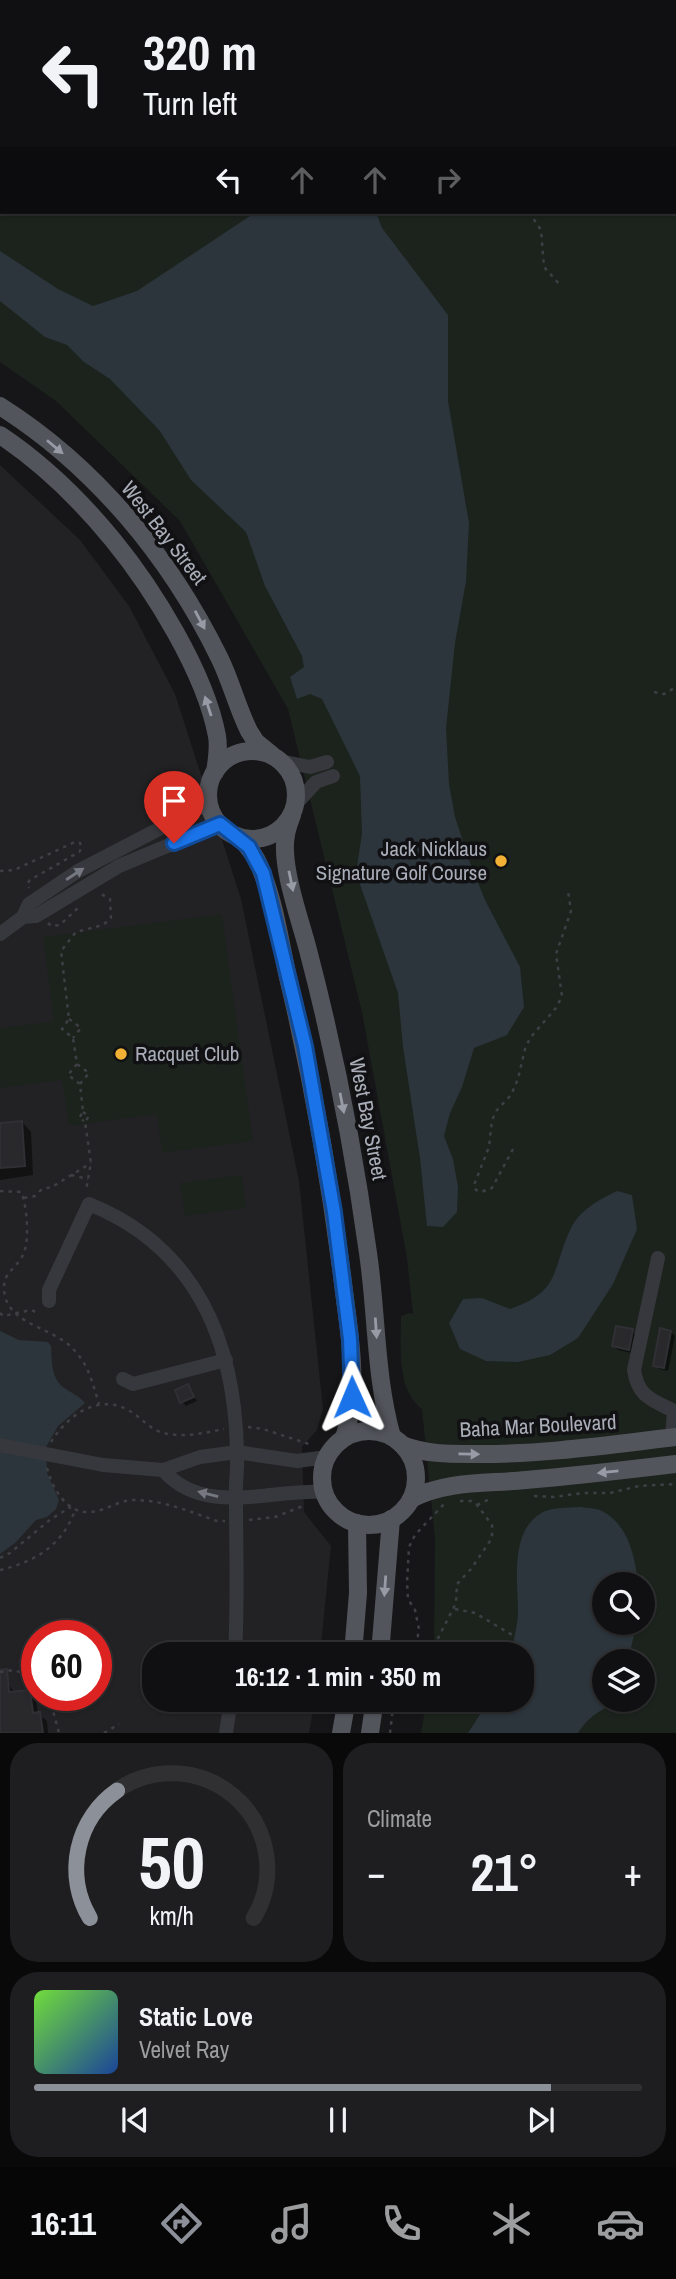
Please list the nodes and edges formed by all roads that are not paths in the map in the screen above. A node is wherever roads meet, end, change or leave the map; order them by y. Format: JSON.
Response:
{"nodes":[{"id":1,"x":0,"y":406,"type":"edge"},
{"id":2,"x":0,"y":435,"type":"edge"},
{"id":3,"x":276,"y":758,"type":"junction"},
{"id":4,"x":327,"y":762,"type":"dead end"},
{"id":5,"x":215,"y":772,"type":"junction"},
{"id":6,"x":333,"y":776,"type":"dead end"},
{"id":7,"x":209,"y":803,"type":"junction"},
{"id":8,"x":293,"y":810,"type":"junction"},
{"id":9,"x":220,"y":824,"type":"junction"},
{"id":10,"x":237,"y":836,"type":"junction"},
{"id":11,"x":23,"y":917,"type":"junction"},
{"id":12,"x":0,"y":934,"type":"edge"},
{"id":13,"x":658,"y":1258,"type":"dead end"},
{"id":14,"x":49,"y":1301,"type":"dead end"},
{"id":15,"x":226,"y":1360,"type":"junction"},
{"id":16,"x":123,"y":1379,"type":"dead end"},
{"id":17,"x":674,"y":1437,"type":"edge"},
{"id":18,"x":344,"y":1438,"type":"junction"},
{"id":19,"x":397,"y":1441,"type":"junction"},
{"id":20,"x":0,"y":1445,"type":"edge"},
{"id":21,"x":237,"y":1452,"type":"junction"},
{"id":22,"x":322,"y":1452,"type":"junction"},
{"id":23,"x":676,"y":1464,"type":"edge"},
{"id":24,"x":163,"y":1470,"type":"junction"},
{"id":25,"x":319,"y":1497,"type":"junction"},
{"id":26,"x":236,"y":1498,"type":"junction"},
{"id":27,"x":411,"y":1499,"type":"junction"},
{"id":28,"x":391,"y":1519,"type":"junction"},
{"id":29,"x":357,"y":1523,"type":"junction"},
{"id":30,"x":235,"y":1642,"type":"edge"},
{"id":31,"x":354,"y":1642,"type":"edge"},
{"id":32,"x":381,"y":1642,"type":"edge"},
{"id":33,"x":229,"y":1712,"type":"edge"},
{"id":34,"x":345,"y":1712,"type":"edge"},
{"id":35,"x":373,"y":1712,"type":"edge"},
{"id":36,"x":226,"y":1733,"type":"edge"},
{"id":37,"x":341,"y":1733,"type":"edge"},
{"id":38,"x":370,"y":1733,"type":"edge"}],
"edges":[{"from":1,"to":3,"type":"main road","name":"West Bay Street","one_way":true},
{"from":5,"to":2,"type":"main road","one_way":true},
{"from":3,"to":4,"type":"street"},
{"from":3,"to":5,"type":"main road"},
{"from":3,"to":8,"type":"main road"},
{"from":5,"to":7,"type":"main road"},
{"from":6,"to":8,"type":"street"},
{"from":7,"to":9,"type":"main road"},
{"from":11,"to":7,"type":"street","one_way":true},
{"from":8,"to":10,"type":"main road"},
{"from":8,"to":19,"type":"main road","name":"West Bay Street","one_way":true},
{"from":9,"to":10,"type":"main road"},
{"from":9,"to":11,"type":"street"},
{"from":10,"to":18,"type":"main road"},
{"from":11,"to":12,"type":"street"},
{"from":13,"to":17,"type":"street"},
{"from":14,"to":15,"type":"street"},
{"from":15,"to":16,"type":"street"},
{"from":15,"to":21,"type":"street"},
{"from":19,"to":17,"type":"main road","name":"Baha Mar Boulevard","one_way":true},
{"from":18,"to":19,"type":"main road"},
{"from":18,"to":22,"type":"main road"},
{"from":19,"to":27,"type":"main road"},
{"from":20,"to":24,"type":"street","bridge":true},
{"from":21,"to":22,"type":"street"},
{"from":21,"to":24,"type":"street"},
{"from":21,"to":26,"type":"street"},
{"from":22,"to":25,"type":"main road"},
{"from":23,"to":27,"type":"main road","one_way":true},
{"from":26,"to":24,"type":"street","one_way":true},
{"from":25,"to":26,"type":"street"},
{"from":25,"to":29,"type":"main road"},
{"from":26,"to":30,"type":"street"},
{"from":27,"to":28,"type":"main road"},
{"from":28,"to":29,"type":"main road"},
{"from":28,"to":32,"type":"main road","one_way":true},
{"from":29,"to":31,"type":"main road"},
{"from":33,"to":36,"type":"street"},
{"from":34,"to":37,"type":"main road"},
{"from":35,"to":38,"type":"main road"}]}
